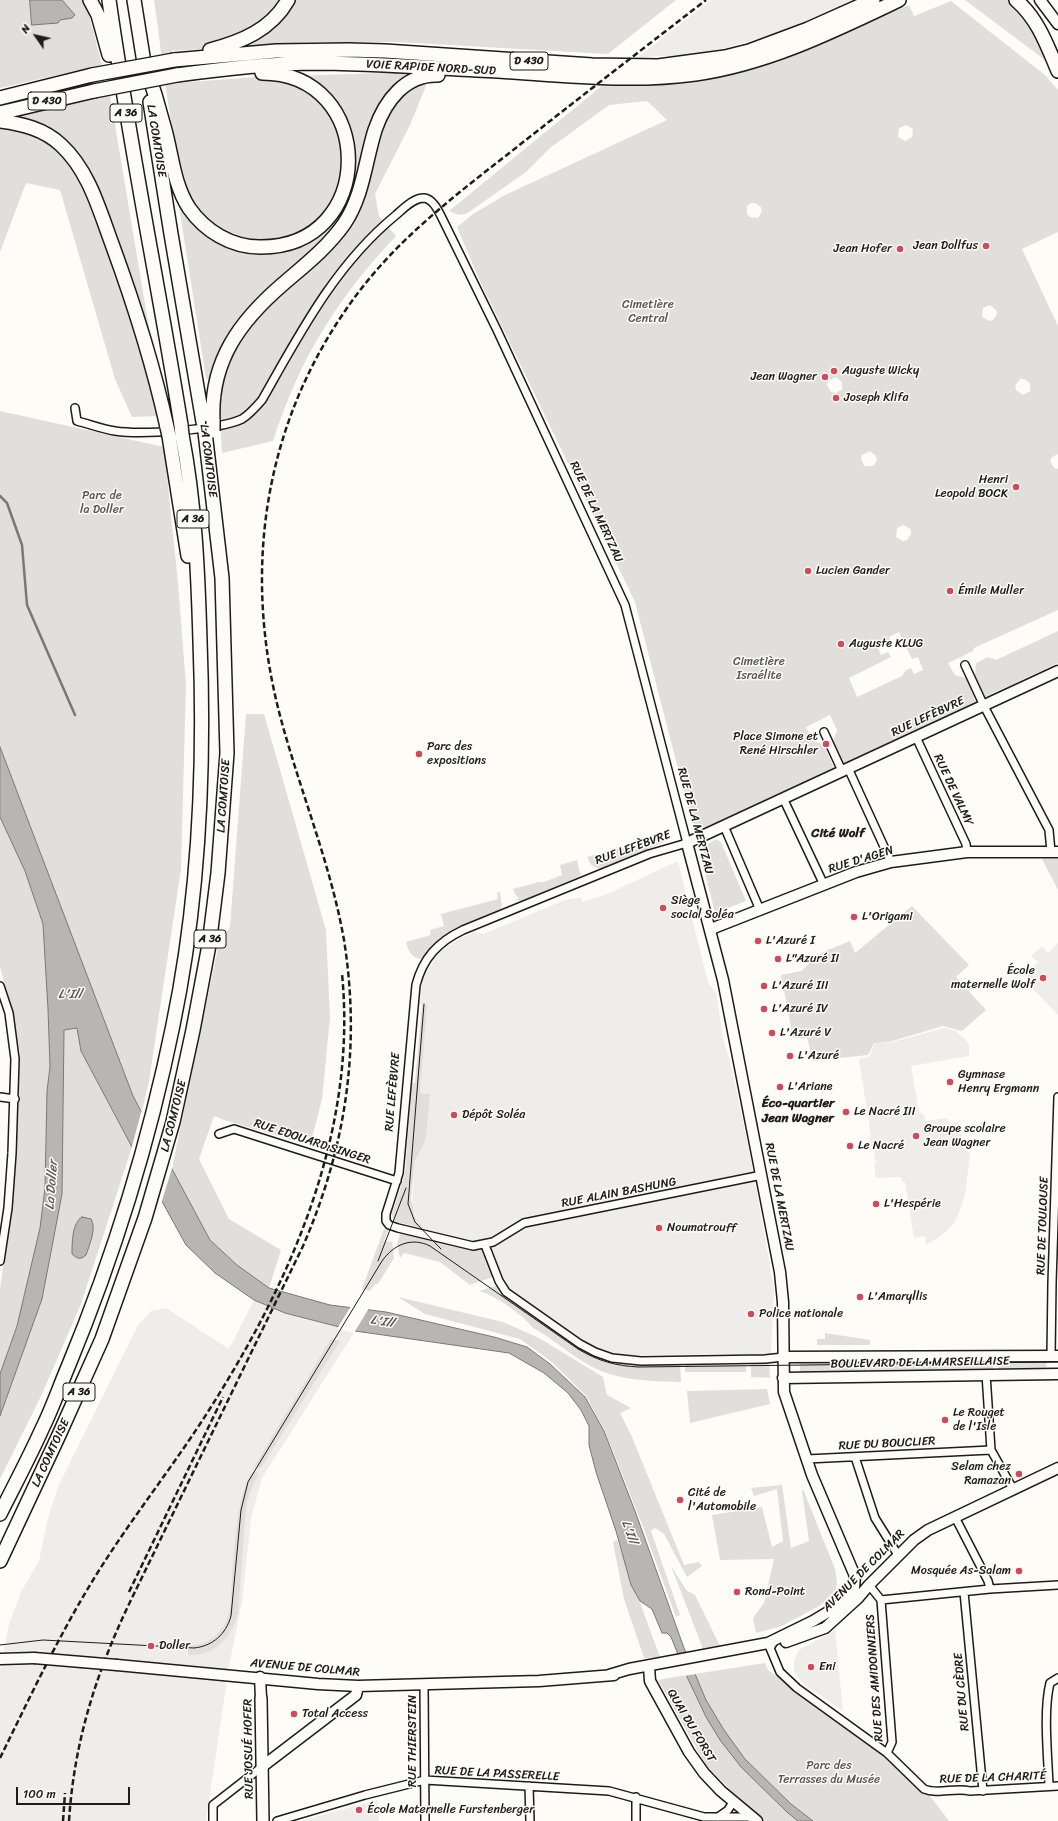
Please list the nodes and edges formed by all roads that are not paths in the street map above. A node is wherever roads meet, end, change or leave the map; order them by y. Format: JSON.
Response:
{"nodes":[{"id":1,"x":90,"y":0,"type":"edge"},
{"id":2,"x":109,"y":0,"type":"edge"},
{"id":3,"x":134,"y":0,"type":"edge"},
{"id":4,"x":139,"y":0,"type":"edge"},
{"id":5,"x":288,"y":0,"type":"edge"},
{"id":6,"x":873,"y":0,"type":"edge"},
{"id":7,"x":908,"y":0,"type":"edge"},
{"id":8,"x":1016,"y":0,"type":"edge"},
{"id":9,"x":1040,"y":0,"type":"edge"},
{"id":10,"x":896,"y":2,"type":"edge"},
{"id":11,"x":1058,"y":24,"type":"edge"},
{"id":12,"x":140,"y":34,"type":"junction"},
{"id":13,"x":174,"y":60,"type":"junction"},
{"id":14,"x":144,"y":61,"type":"junction"},
{"id":15,"x":1058,"y":71,"type":"edge"},
{"id":16,"x":504,"y":72,"type":"junction"},
{"id":17,"x":176,"y":75,"type":"junction"},
{"id":18,"x":0,"y":98,"type":"edge"},
{"id":19,"x":0,"y":113,"type":"edge"},
{"id":20,"x":0,"y":121,"type":"edge"},
{"id":21,"x":145,"y":225,"type":"junction"},
{"id":22,"x":75,"y":408,"type":"dead end"},
{"id":23,"x":208,"y":426,"type":"junction"},
{"id":24,"x":199,"y":604,"type":"junction"},
{"id":25,"x":965,"y":665,"type":"dead end"},
{"id":26,"x":1058,"y":671,"type":"edge"},
{"id":27,"x":984,"y":706,"type":"junction"},
{"id":28,"x":824,"y":732,"type":"dead end"},
{"id":29,"x":916,"y":737,"type":"junction"},
{"id":30,"x":845,"y":770,"type":"junction"},
{"id":31,"x":783,"y":798,"type":"junction"},
{"id":32,"x":724,"y":826,"type":"junction"},
{"id":33,"x":687,"y":843,"type":"junction"},
{"id":34,"x":967,"y":852,"type":"junction"},
{"id":35,"x":1054,"y":852,"type":"edge"},
{"id":36,"x":891,"y":862,"type":"junction"},
{"id":37,"x":824,"y":885,"type":"junction"},
{"id":38,"x":760,"y":910,"type":"junction"},
{"id":39,"x":711,"y":929,"type":"junction"},
{"id":40,"x":0,"y":986,"type":"edge"},
{"id":41,"x":0,"y":1097,"type":"edge"},
{"id":42,"x":1058,"y":1097,"type":"edge"},
{"id":43,"x":15,"y":1100,"type":"junction"},
{"id":44,"x":220,"y":1134,"type":"dead end"},
{"id":45,"x":762,"y":1176,"type":"junction"},
{"id":46,"x":397,"y":1181,"type":"junction"},
{"id":47,"x":485,"y":1245,"type":"junction"},
{"id":48,"x":0,"y":1261,"type":"edge"},
{"id":49,"x":1055,"y":1356,"type":"edge"},
{"id":50,"x":784,"y":1357,"type":"junction"},
{"id":51,"x":986,"y":1374,"type":"junction"},
{"id":52,"x":1055,"y":1374,"type":"edge"},
{"id":53,"x":783,"y":1378,"type":"junction"},
{"id":54,"x":991,"y":1450,"type":"junction"},
{"id":55,"x":855,"y":1457,"type":"junction"},
{"id":56,"x":807,"y":1459,"type":"junction"},
{"id":57,"x":1058,"y":1468,"type":"edge"},
{"id":58,"x":1013,"y":1489,"type":"junction"},
{"id":59,"x":0,"y":1514,"type":"edge"},
{"id":60,"x":955,"y":1517,"type":"junction"},
{"id":61,"x":845,"y":1554,"type":"junction"},
{"id":62,"x":898,"y":1555,"type":"junction"},
{"id":63,"x":0,"y":1561,"type":"edge"},
{"id":64,"x":855,"y":1576,"type":"junction"},
{"id":65,"x":869,"y":1585,"type":"junction"},
{"id":66,"x":1058,"y":1585,"type":"edge"},
{"id":67,"x":990,"y":1589,"type":"junction"},
{"id":68,"x":852,"y":1591,"type":"junction"},
{"id":69,"x":964,"y":1592,"type":"junction"},
{"id":70,"x":881,"y":1600,"type":"junction"},
{"id":71,"x":772,"y":1644,"type":"junction"},
{"id":72,"x":722,"y":1655,"type":"junction"},
{"id":73,"x":0,"y":1659,"type":"edge"},
{"id":74,"x":652,"y":1667,"type":"junction"},
{"id":75,"x":260,"y":1677,"type":"junction"},
{"id":76,"x":1058,"y":1678,"type":"edge"},
{"id":77,"x":424,"y":1685,"type":"junction"},
{"id":78,"x":358,"y":1686,"type":"junction"},
{"id":79,"x":261,"y":1698,"type":"joint"},
{"id":80,"x":887,"y":1754,"type":"junction"},
{"id":81,"x":262,"y":1766,"type":"junction"},
{"id":82,"x":425,"y":1780,"type":"junction"},
{"id":83,"x":529,"y":1786,"type":"junction"},
{"id":84,"x":1049,"y":1786,"type":"junction"},
{"id":85,"x":1058,"y":1786,"type":"edge"},
{"id":86,"x":983,"y":1790,"type":"junction"},
{"id":87,"x":636,"y":1797,"type":"junction"},
{"id":88,"x":733,"y":1802,"type":"junction"},
{"id":89,"x":718,"y":1817,"type":"junction"},
{"id":90,"x":704,"y":1819,"type":"edge"},
{"id":91,"x":755,"y":1819,"type":"edge"},
{"id":92,"x":213,"y":1821,"type":"edge"},
{"id":93,"x":263,"y":1821,"type":"edge"},
{"id":94,"x":277,"y":1821,"type":"edge"},
{"id":95,"x":425,"y":1821,"type":"edge"},
{"id":96,"x":530,"y":1821,"type":"edge"},
{"id":97,"x":636,"y":1821,"type":"edge"}],
"edges":[{"from":1,"to":21,"type":"highway"},
{"from":2,"to":21,"type":"highway","name":"LA COMTOISE","number":"A 36"},
{"from":3,"to":12,"type":"highway","name":"LA COMTOISE","number":"A 36"},
{"from":4,"to":12,"type":"highway"},
{"from":5,"to":13,"type":"highway"},
{"from":6,"to":13,"type":"highway","name":"VOIE RAPIDE NORD-SUD","number":"D 430"},
{"from":7,"to":10,"type":"highway","name":"VOIE RAPIDE NORD-SUD"},
{"from":8,"to":15,"type":"highway"},
{"from":9,"to":11,"type":"main road"},
{"from":10,"to":16,"type":"highway","name":"VOIE RAPIDE NORD-SUD","number":"D 430"},
{"from":12,"to":14,"type":"highway","name":"LA COMTOISE","number":"A 36"},
{"from":13,"to":18,"type":"highway","name":"VOIE RAPIDE NORD-SUD","number":"D 430","bridge":true},
{"from":14,"to":17,"type":"highway"},
{"from":14,"to":23,"type":"highway","name":"LA COMTOISE","number":"A 36"},
{"from":16,"to":17,"type":"highway","name":"VOIE RAPIDE NORD-SUD","number":"D 430"},
{"from":16,"to":23,"type":"highway"},
{"from":17,"to":19,"type":"highway","name":"VOIE RAPIDE NORD-SUD","number":"D 430","bridge":true},
{"from":20,"to":24,"type":"highway"},
{"from":21,"to":24,"type":"highway","name":"LA COMTOISE","number":"A 36"},
{"from":22,"to":33,"type":"street","name":"RUE DE LA MERTZAU"},
{"from":23,"to":63,"type":"highway","name":"LA COMTOISE","number":"A 36"},
{"from":24,"to":59,"type":"highway","name":"LA COMTOISE","number":"A 36"},
{"from":25,"to":27,"type":"street"},
{"from":26,"to":27,"type":"main road","name":"RUE LEFÈBVRE"},
{"from":27,"to":29,"type":"main road","name":"RUE LEFÈBVRE"},
{"from":27,"to":35,"type":"street"},
{"from":28,"to":30,"type":"street"},
{"from":29,"to":30,"type":"main road","name":"RUE LEFÈBVRE"},
{"from":29,"to":34,"type":"street","name":"RUE DE VALMY"},
{"from":30,"to":31,"type":"main road","name":"RUE LEFÈBVRE"},
{"from":30,"to":36,"type":"street"},
{"from":31,"to":32,"type":"main road","name":"RUE LEFÈBVRE"},
{"from":31,"to":37,"type":"street"},
{"from":32,"to":33,"type":"main road","name":"RUE LEFÈBVRE"},
{"from":32,"to":38,"type":"street"},
{"from":33,"to":39,"type":"main road","name":"RUE DE LA MERTZAU"},
{"from":33,"to":46,"type":"street","name":"RUE LEFÈBVRE"},
{"from":34,"to":35,"type":"main road","name":"RUE D'AGEN"},
{"from":34,"to":36,"type":"main road","name":"RUE D'AGEN"},
{"from":36,"to":37,"type":"main road","name":"RUE D'AGEN"},
{"from":37,"to":38,"type":"main road","name":"RUE D'AGEN"},
{"from":38,"to":39,"type":"main road","name":"RUE D'AGEN"},
{"from":39,"to":45,"type":"main road","name":"RUE DE LA MERTZAU"},
{"from":40,"to":43,"type":"street"},
{"from":41,"to":43,"type":"street"},
{"from":42,"to":49,"type":"street","name":"RUE DE TOULOUSE"},
{"from":43,"to":48,"type":"street"},
{"from":44,"to":46,"type":"street","name":"RUE EDOUARD SINGER"},
{"from":45,"to":47,"type":"street","name":"RUE ALAIN BASHUNG"},
{"from":45,"to":50,"type":"main road","name":"RUE DE LA MERTZAU"},
{"from":46,"to":47,"type":"street","name":"RUE LEFÈBVRE"},
{"from":47,"to":50,"type":"street"},
{"from":49,"to":50,"type":"main road","name":"BOULEVARD DE LA MARSEILLAISE"},
{"from":49,"to":52,"type":"main road"},
{"from":50,"to":53,"type":"main road","name":"RUE DE LA MERTZAU"},
{"from":51,"to":52,"type":"main road","name":"BOULEVARD DE LA MARSEILLAISE"},
{"from":51,"to":53,"type":"main road","name":"BOULEVARD DE LA MARSEILLAISE"},
{"from":51,"to":54,"type":"street"},
{"from":53,"to":56,"type":"main road","name":"RUE DE LA MERTZAU"},
{"from":54,"to":55,"type":"street","name":"RUE DU BOUCLIER"},
{"from":54,"to":58,"type":"street"},
{"from":55,"to":56,"type":"street","name":"RUE DU BOUCLIER"},
{"from":55,"to":62,"type":"street"},
{"from":56,"to":61,"type":"main road","name":"RUE DE LA MERTZAU"},
{"from":57,"to":58,"type":"main road","name":"AVENUE DE COLMAR"},
{"from":58,"to":60,"type":"main road","name":"AVENUE DE COLMAR"},
{"from":60,"to":62,"type":"main road","name":"AVENUE DE COLMAR"},
{"from":60,"to":67,"type":"street"},
{"from":61,"to":64,"type":"main road","name":"RUE DE LA MERTZAU"},
{"from":61,"to":65,"type":"main road","name":"RUE DE LA MERTZAU"},
{"from":62,"to":65,"type":"main road","name":"AVENUE DE COLMAR"},
{"from":64,"to":65,"type":"main road"},
{"from":64,"to":68,"type":"main road","name":"RUE DE LA MERTZAU"},
{"from":65,"to":68,"type":"main road"},
{"from":65,"to":70,"type":"street","name":"RUE DE LA MERTZAU"},
{"from":65,"to":71,"type":"main road","name":"AVENUE DE COLMAR"},
{"from":66,"to":67,"type":"street"},
{"from":67,"to":69,"type":"street"},
{"from":68,"to":71,"type":"main road","name":"AVENUE DE COLMAR"},
{"from":69,"to":70,"type":"street"},
{"from":69,"to":86,"type":"street","name":"RUE DU CÈDRE"},
{"from":70,"to":80,"type":"street","name":"RUE DES AMIDONNIERS"},
{"from":71,"to":72,"type":"main road","name":"AVENUE DE COLMAR"},
{"from":71,"to":80,"type":"street"},
{"from":72,"to":74,"type":"main road","name":"AVENUE DE COLMAR"},
{"from":72,"to":74,"type":"main road","name":"AVENUE DE COLMAR"},
{"from":73,"to":75,"type":"main road","name":"AVENUE DE COLMAR","bridge":true},
{"from":74,"to":77,"type":"main road","name":"AVENUE DE COLMAR"},
{"from":74,"to":88,"type":"main road","name":"QUAI DU FORST"},
{"from":75,"to":78,"type":"main road","name":"AVENUE DE COLMAR"},
{"from":75,"to":79,"type":"main road","name":"RUE JOSUÉ HOFER"},
{"from":76,"to":84,"type":"street"},
{"from":77,"to":78,"type":"main road","name":"AVENUE DE COLMAR"},
{"from":77,"to":82,"type":"street","name":"RUE THIERSTEIN"},
{"from":78,"to":81,"type":"main road"},
{"from":79,"to":81,"type":"main road","name":"RUE JOSUÉ HOFER"},
{"from":80,"to":86,"type":"street","name":"RUE DE LA CHARITÉ"},
{"from":81,"to":92,"type":"street"},
{"from":81,"to":93,"type":"main road","name":"RUE JOSUÉ HOFER"},
{"from":82,"to":83,"type":"street","name":"RUE DE LA PASSERELLE"},
{"from":82,"to":94,"type":"street","name":"RUE DE LA PASSERELLE"},
{"from":82,"to":95,"type":"street","name":"RUE THIERSTEIN"},
{"from":83,"to":87,"type":"street","name":"RUE DE LA PASSERELLE"},
{"from":83,"to":96,"type":"street"},
{"from":84,"to":85,"type":"street","name":"RUE DE LA CHARITÉ"},
{"from":84,"to":86,"type":"street","name":"RUE DE LA CHARITÉ"},
{"from":87,"to":90,"type":"street","name":"RUE DE LA PASSERELLE"},
{"from":87,"to":97,"type":"street"},
{"from":88,"to":89,"type":"street"},
{"from":88,"to":91,"type":"main road","name":"QUAI DU FORST"},
{"from":89,"to":90,"type":"street","name":"RUE DE LA PASSERELLE"},
{"from":89,"to":91,"type":"street","name":"RUE DE LA PASSERELLE"}]}
